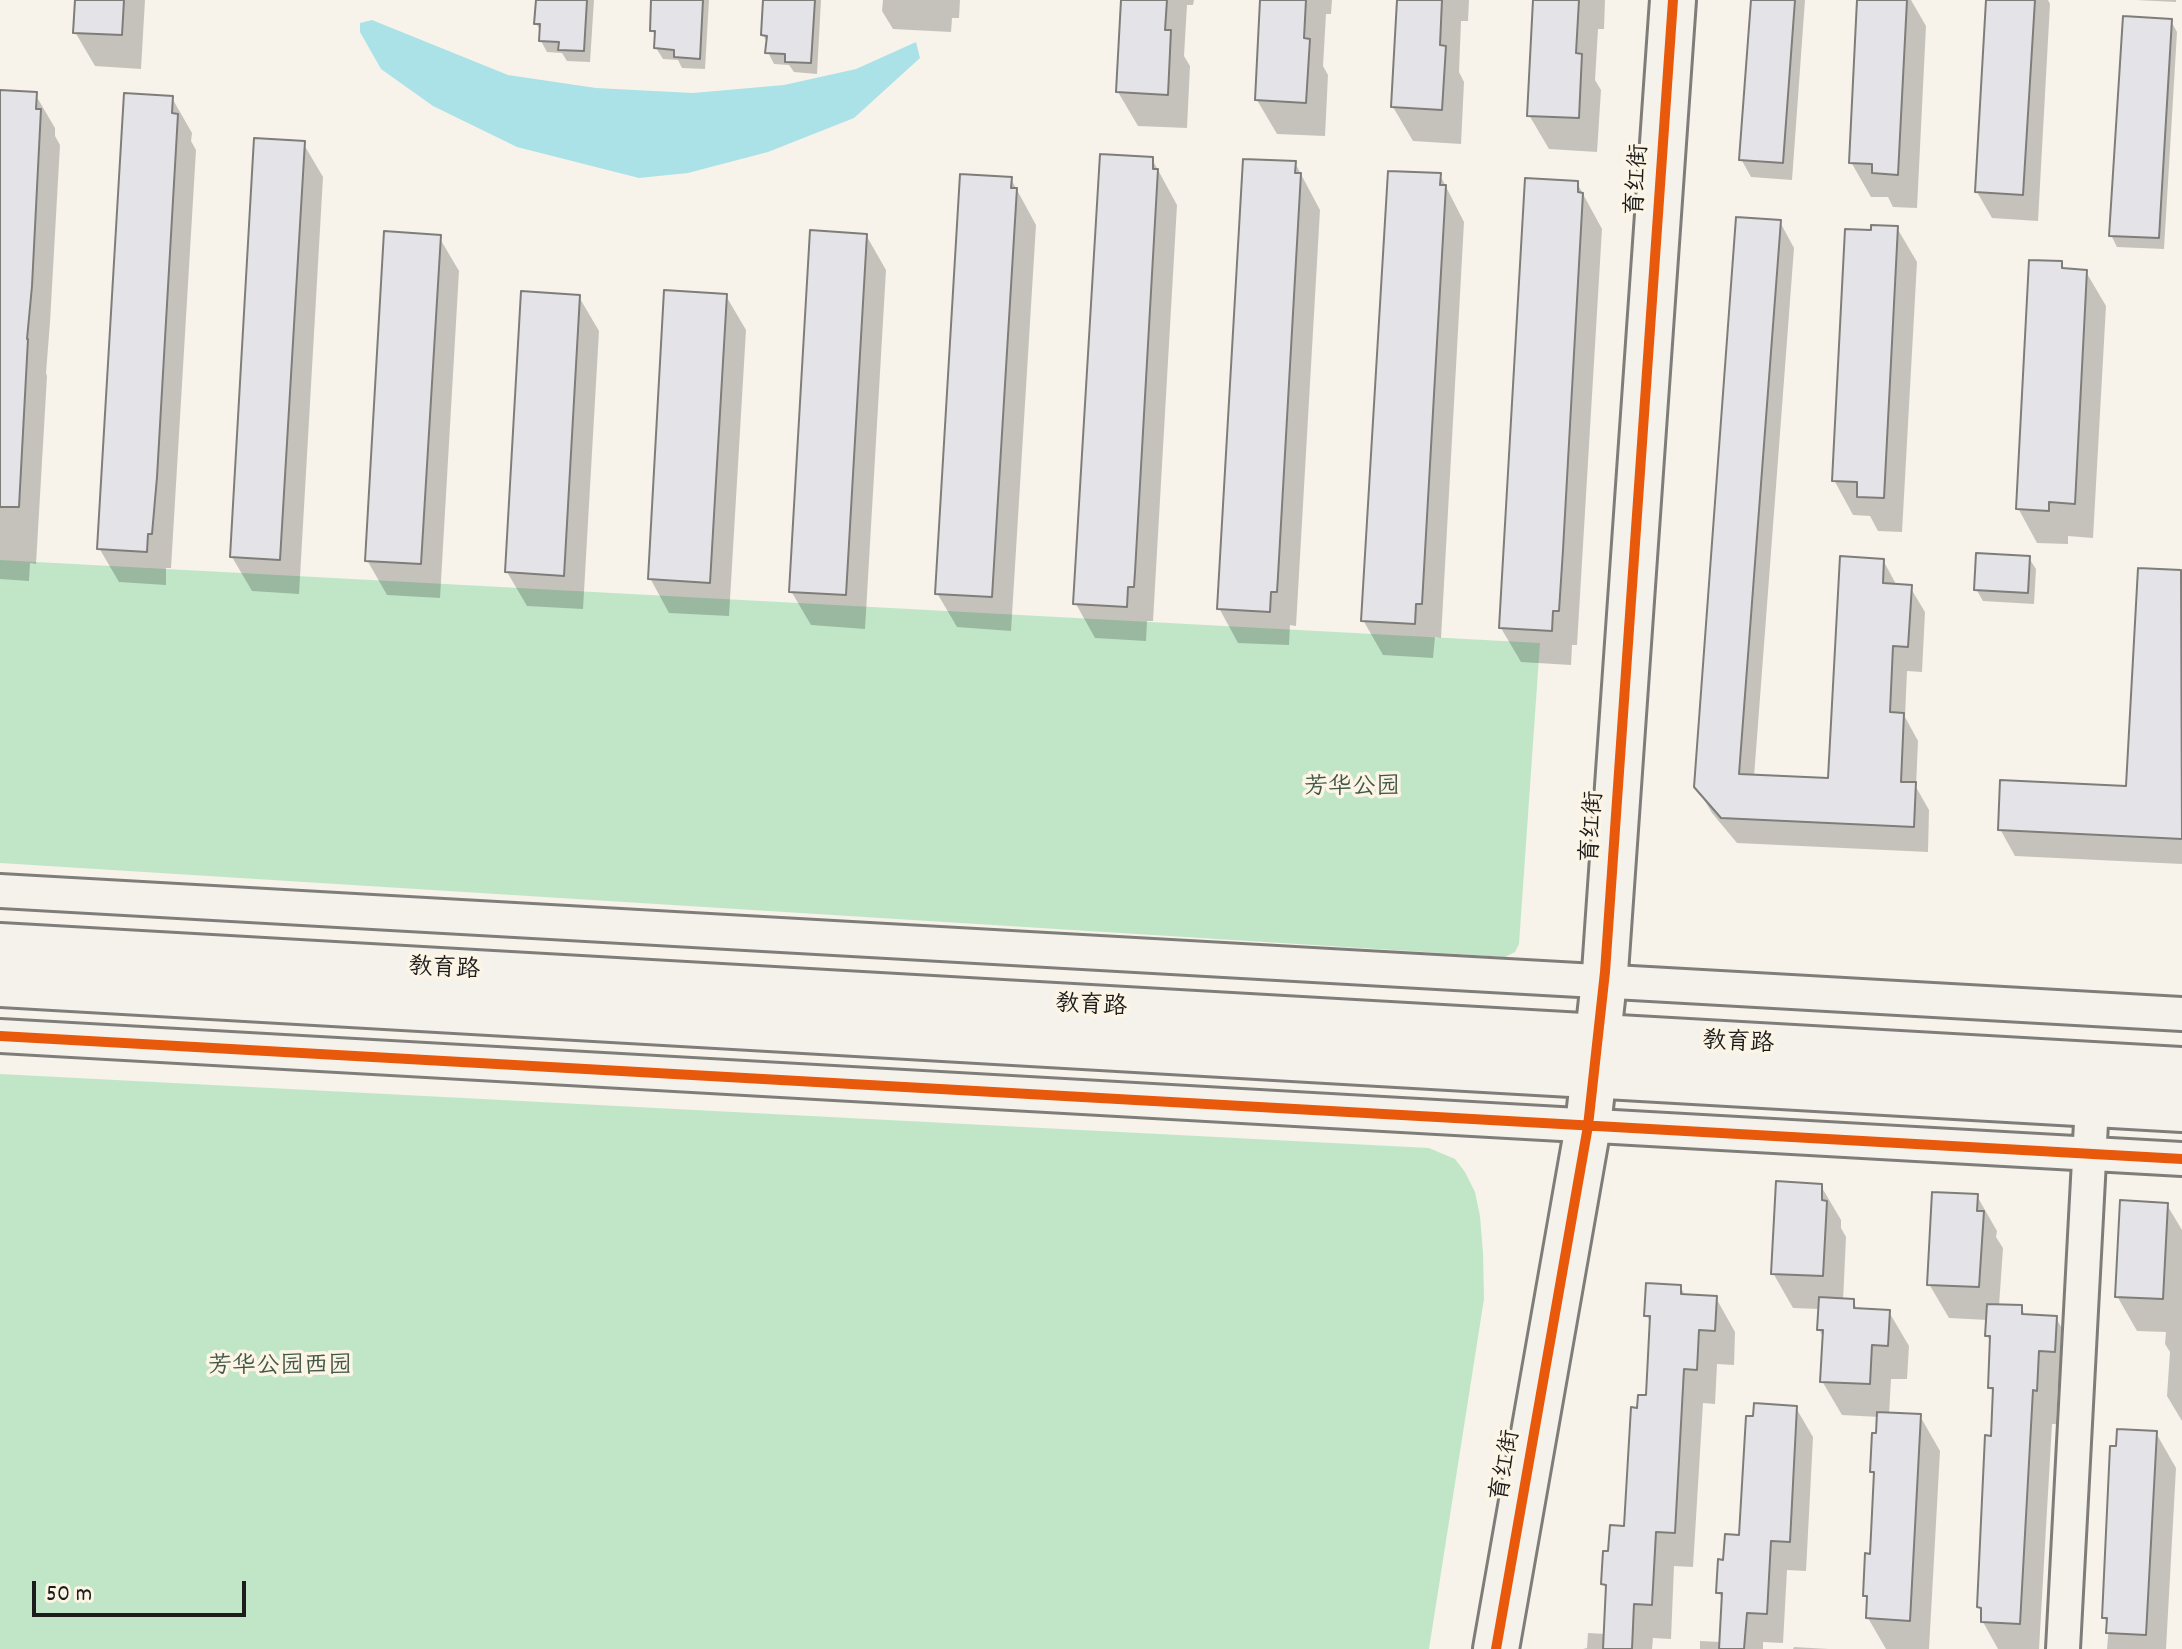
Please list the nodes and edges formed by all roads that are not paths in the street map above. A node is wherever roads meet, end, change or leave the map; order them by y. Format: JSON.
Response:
{"nodes":[{"id":1,"x":1673,"y":0,"type":"edge"},
{"id":2,"x":0,"y":891,"type":"edge"},
{"id":3,"x":0,"y":946,"type":"edge"},
{"id":4,"x":1603,"y":981,"type":"junction"},
{"id":5,"x":0,"y":984,"type":"edge"},
{"id":6,"x":2182,"y":1014,"type":"edge"},
{"id":7,"x":0,"y":1036,"type":"edge"},
{"id":8,"x":1595,"y":1056,"type":"junction"},
{"id":9,"x":2182,"y":1070,"type":"edge"},
{"id":10,"x":2092,"y":1104,"type":"junction"},
{"id":11,"x":2182,"y":1109,"type":"edge"},
{"id":12,"x":1588,"y":1126,"type":"junction"},
{"id":13,"x":2089,"y":1154,"type":"junction"},
{"id":14,"x":2182,"y":1159,"type":"edge"},
{"id":15,"x":1496,"y":1649,"type":"edge"},
{"id":16,"x":2063,"y":1649,"type":"edge"}],
"edges":[{"from":1,"to":4,"type":"main road","name":"育红街"},
{"from":2,"to":4,"type":"street"},
{"from":3,"to":8,"type":"main road","name":"教育路"},
{"from":4,"to":6,"type":"street"},
{"from":4,"to":8,"type":"main road","name":"育红街"},
{"from":5,"to":8,"type":"main road","name":"教育路"},
{"from":7,"to":12,"type":"street"},
{"from":8,"to":9,"type":"main road","name":"教育路"},
{"from":8,"to":10,"type":"main road","name":"教育路"},
{"from":8,"to":12,"type":"main road","name":"育红街"},
{"from":10,"to":11,"type":"main road","name":"教育路"},
{"from":10,"to":13,"type":"street"},
{"from":12,"to":13,"type":"street"},
{"from":12,"to":15,"type":"main road","name":"育红街"},
{"from":13,"to":14,"type":"street"},
{"from":13,"to":16,"type":"street"}]}
